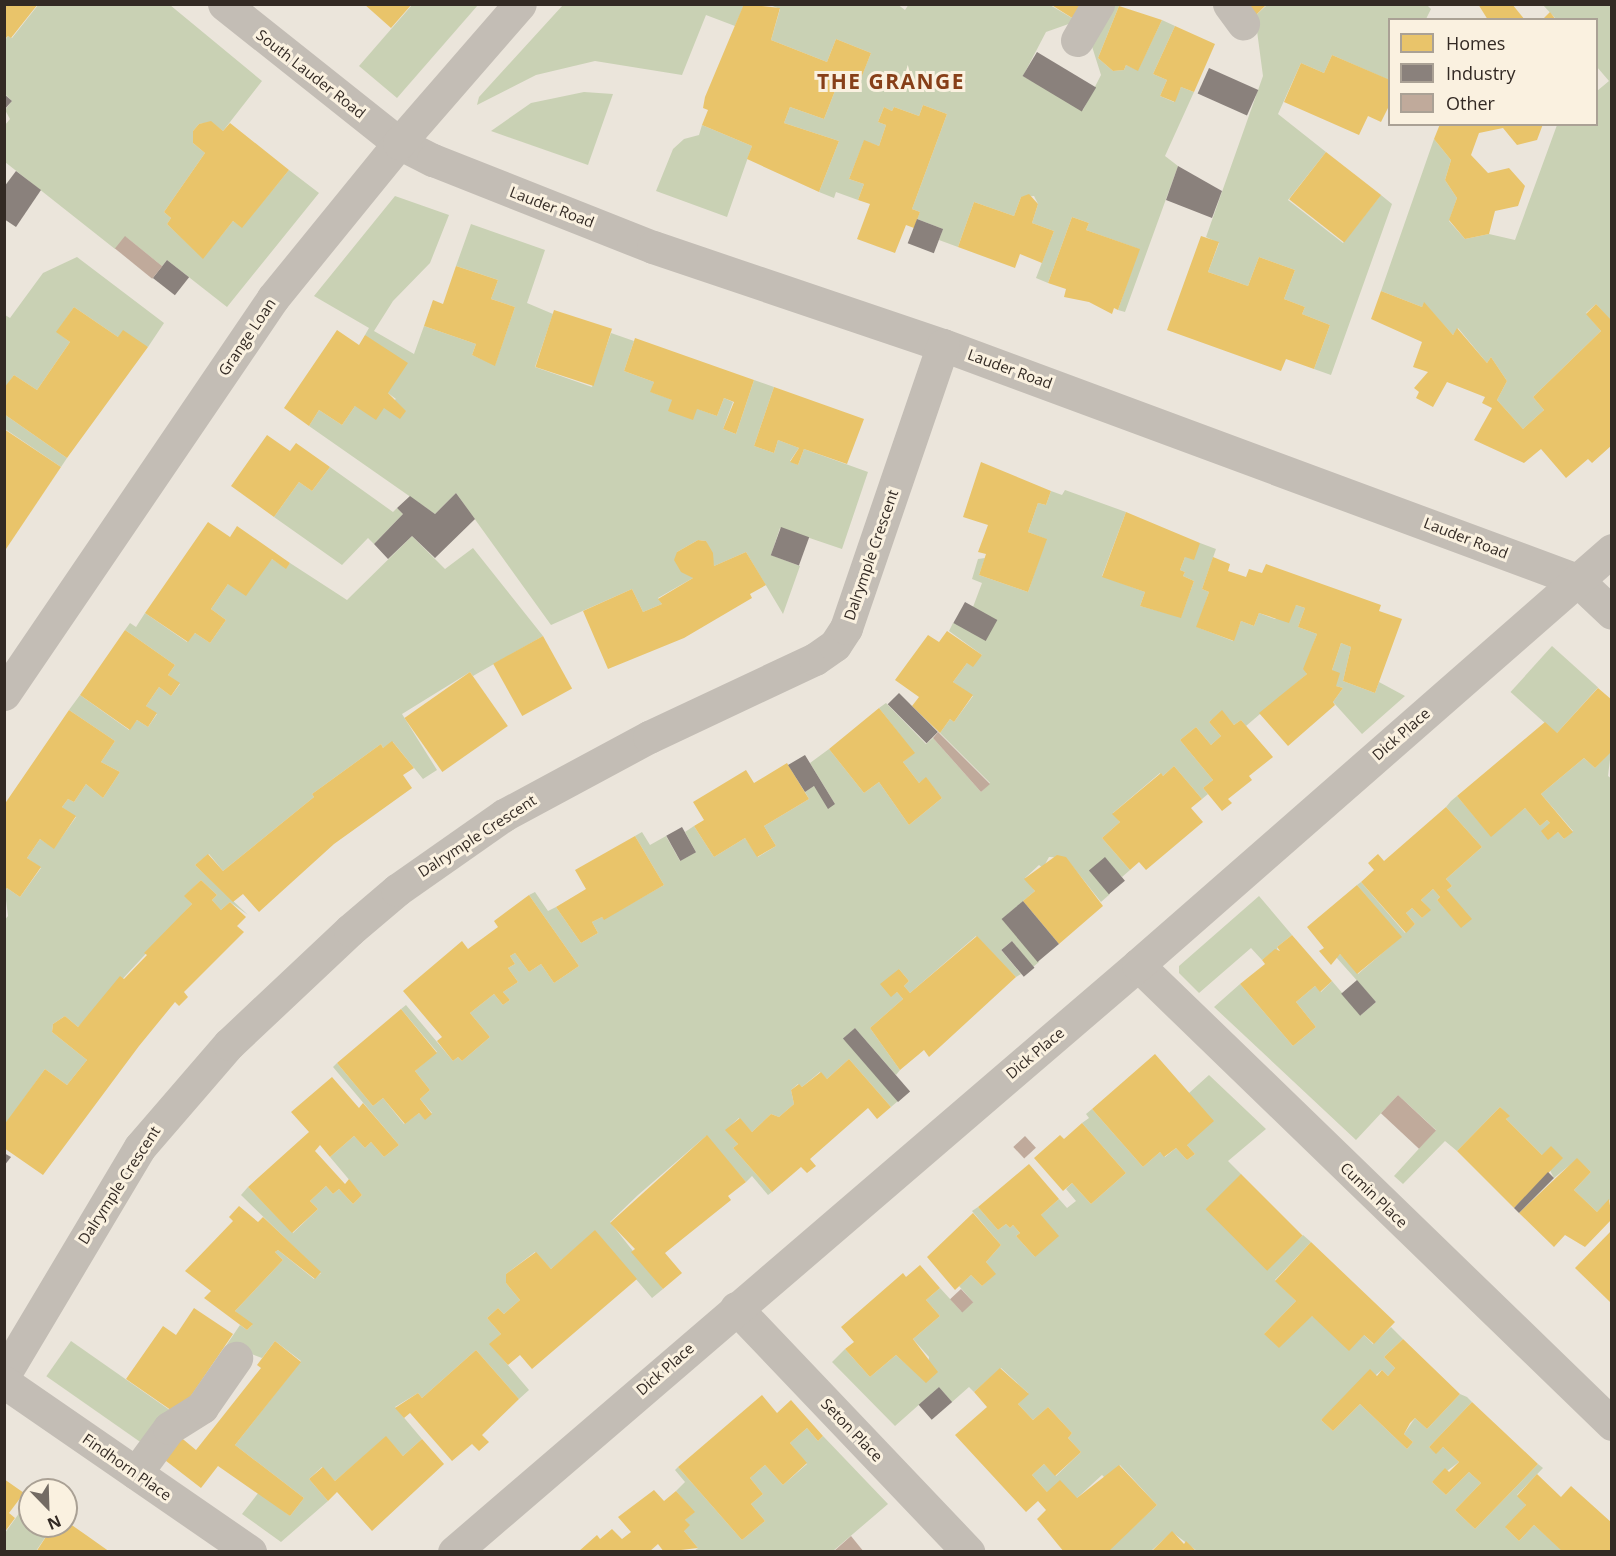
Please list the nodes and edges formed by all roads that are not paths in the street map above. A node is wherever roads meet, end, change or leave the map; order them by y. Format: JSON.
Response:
{"nodes":[{"id":1,"x":224,"y":4,"type":"edge"},
{"id":2,"x":520,"y":4,"type":"edge"},
{"id":3,"x":1098,"y":4,"type":"edge"},
{"id":4,"x":1077,"y":40,"type":"dead end"},
{"id":5,"x":399,"y":143,"type":"junction"},
{"id":6,"x":943,"y":345,"type":"junction"},
{"id":7,"x":1611,"y":550,"type":"edge"},
{"id":8,"x":1577,"y":580,"type":"junction"},
{"id":9,"x":1611,"y":613,"type":"edge"},
{"id":10,"x":4,"y":694,"type":"edge"},
{"id":11,"x":1138,"y":965,"type":"junction"},
{"id":12,"x":736,"y":1308,"type":"junction"},
{"id":13,"x":236,"y":1358,"type":"dead end"},
{"id":14,"x":4,"y":1375,"type":"edge"},
{"id":15,"x":4,"y":1382,"type":"edge"},
{"id":16,"x":1611,"y":1424,"type":"edge"},
{"id":17,"x":136,"y":1473,"type":"junction"},
{"id":18,"x":250,"y":1551,"type":"edge"},
{"id":19,"x":454,"y":1551,"type":"edge"},
{"id":20,"x":968,"y":1551,"type":"edge"}],
"edges":[{"from":1,"to":5,"type":"street","name":"South Lauder Road"},
{"from":2,"to":5,"type":"street","name":"Grange Loan"},
{"from":3,"to":4,"type":"street"},
{"from":5,"to":6,"type":"street","name":"Lauder Road"},
{"from":5,"to":10,"type":"street","name":"Grange Loan"},
{"from":6,"to":8,"type":"street","name":"Lauder Road"},
{"from":6,"to":14,"type":"street","name":"Dalrymple Crescent"},
{"from":7,"to":8,"type":"street","name":"Dick Place"},
{"from":8,"to":9,"type":"street","name":"Lauder Road"},
{"from":8,"to":11,"type":"street","name":"Dick Place"},
{"from":11,"to":12,"type":"street","name":"Dick Place"},
{"from":11,"to":16,"type":"street","name":"Cumin Place"},
{"from":12,"to":19,"type":"street","name":"Dick Place"},
{"from":12,"to":20,"type":"street","name":"Seton Place"},
{"from":13,"to":17,"type":"street"},
{"from":15,"to":17,"type":"street","name":"Findhorn Place"},
{"from":17,"to":18,"type":"street","name":"Findhorn Place"}]}
